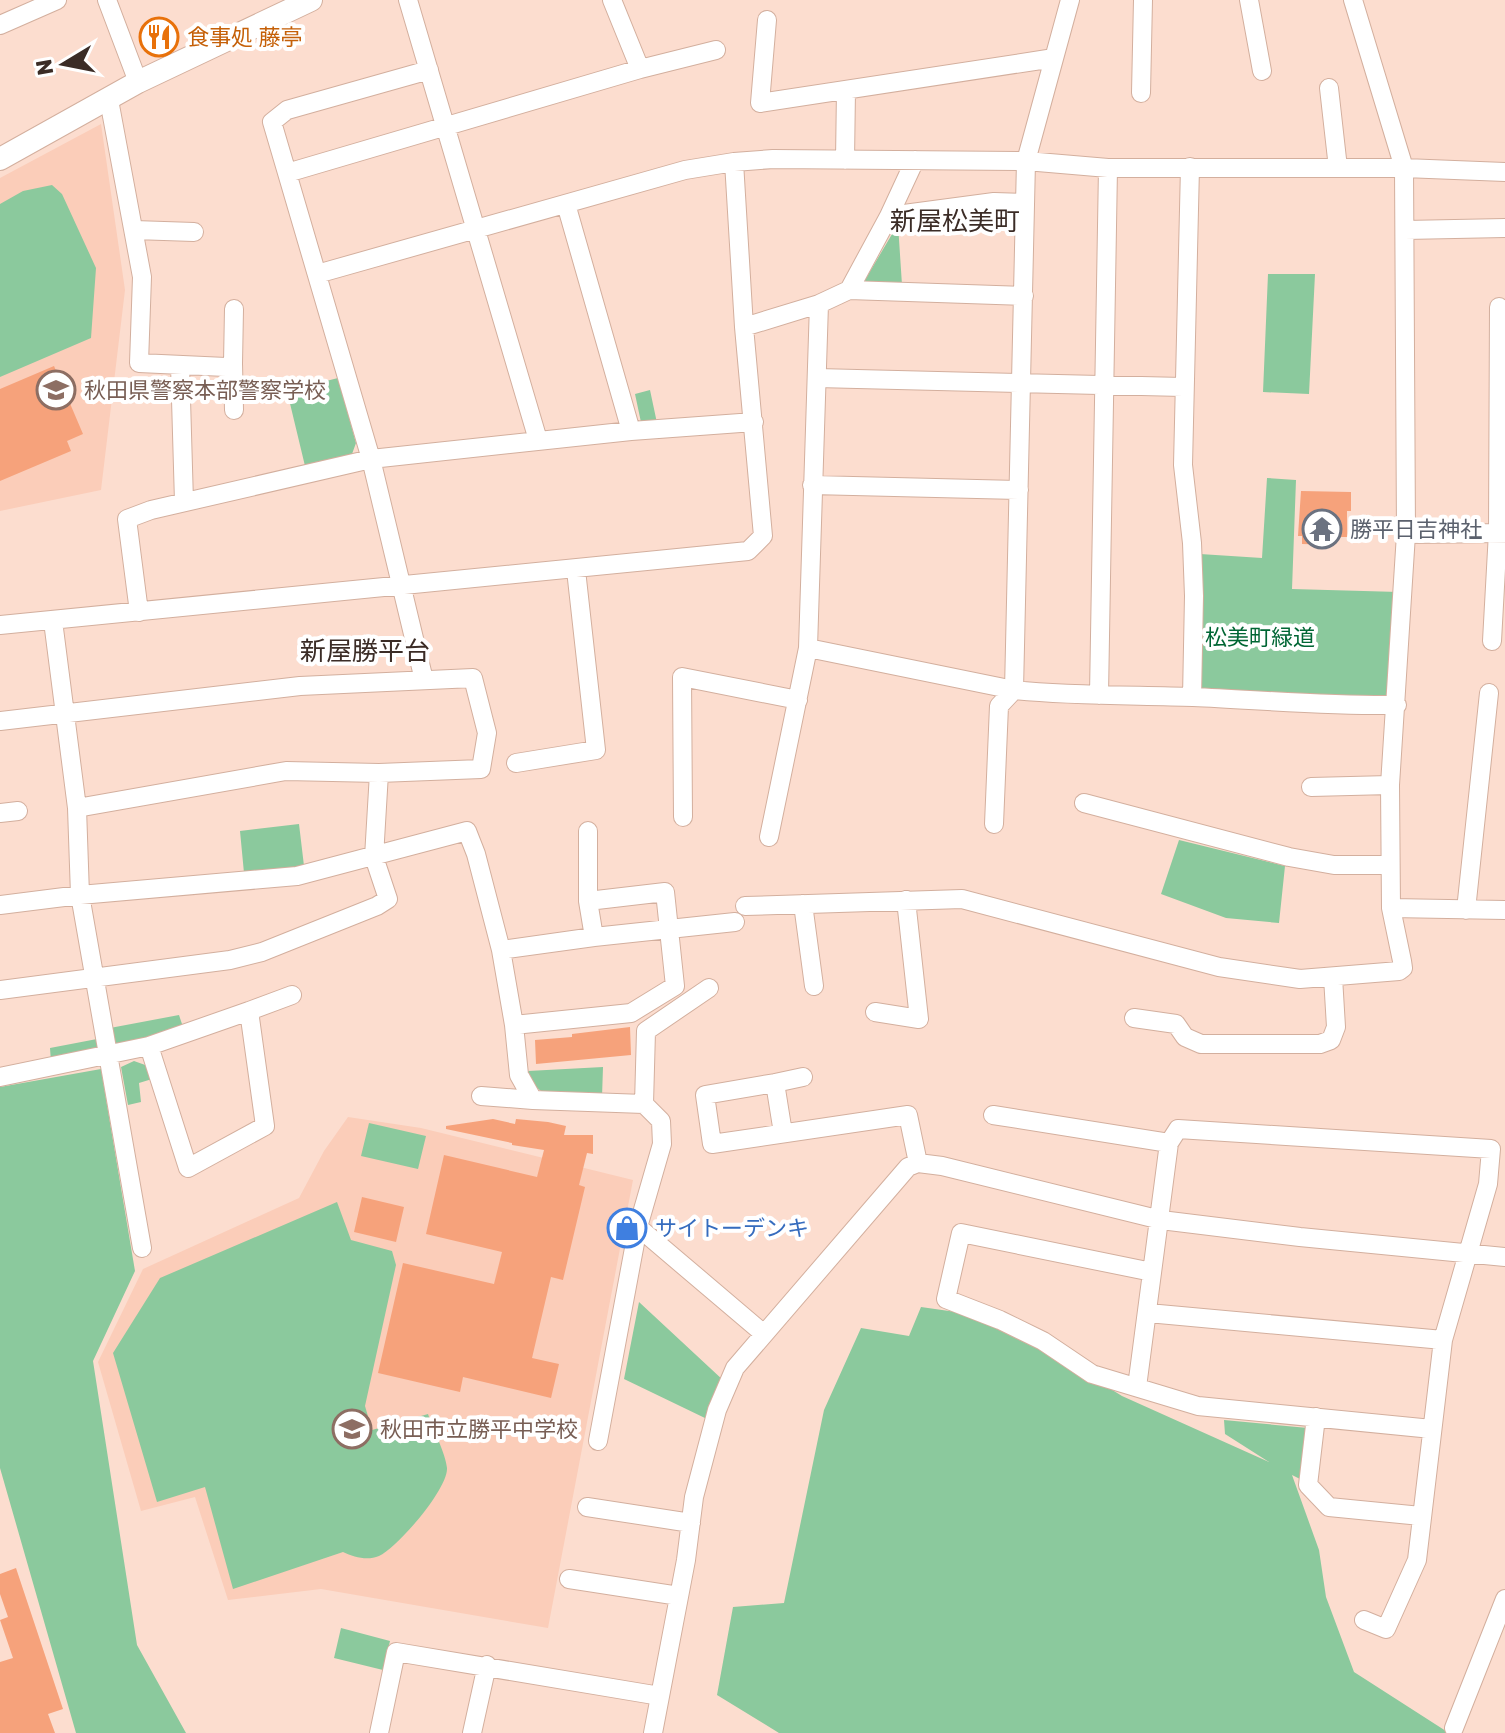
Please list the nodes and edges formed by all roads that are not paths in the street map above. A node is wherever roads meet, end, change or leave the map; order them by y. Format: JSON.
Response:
{"nodes":[{"id":1,"x":57,"y":0,"type":"edge"},
{"id":2,"x":107,"y":0,"type":"edge"},
{"id":3,"x":311,"y":0,"type":"edge"},
{"id":4,"x":408,"y":0,"type":"edge"},
{"id":5,"x":612,"y":0,"type":"edge"},
{"id":6,"x":1070,"y":0,"type":"edge"},
{"id":7,"x":1143,"y":0,"type":"edge"},
{"id":8,"x":1249,"y":0,"type":"edge"},
{"id":9,"x":1353,"y":0,"type":"edge"},
{"id":10,"x":767,"y":20,"type":"dead end"},
{"id":11,"x":0,"y":25,"type":"edge"},
{"id":12,"x":716,"y":50,"type":"dead end"},
{"id":13,"x":1054,"y":58,"type":"junction"},
{"id":14,"x":640,"y":69,"type":"junction"},
{"id":15,"x":429,"y":70,"type":"junction"},
{"id":16,"x":1262,"y":71,"type":"dead end"},
{"id":17,"x":138,"y":82,"type":"junction"},
{"id":18,"x":1329,"y":88,"type":"dead end"},
{"id":19,"x":846,"y":90,"type":"junction"},
{"id":20,"x":1141,"y":93,"type":"dead end"},
{"id":21,"x":109,"y":100,"type":"junction"},
{"id":22,"x":445,"y":128,"type":"junction"},
{"id":23,"x":0,"y":159,"type":"edge"},
{"id":24,"x":845,"y":160,"type":"junction"},
{"id":25,"x":915,"y":160,"type":"junction"},
{"id":26,"x":1026,"y":161,"type":"junction"},
{"id":27,"x":734,"y":162,"type":"junction"},
{"id":28,"x":1190,"y":167,"type":"junction"},
{"id":29,"x":1108,"y":168,"type":"junction"},
{"id":30,"x":1338,"y":168,"type":"junction"},
{"id":31,"x":1404,"y":168,"type":"junction"},
{"id":32,"x":1505,"y":172,"type":"edge"},
{"id":33,"x":287,"y":173,"type":"junction"},
{"id":34,"x":1024,"y":203,"type":"junction"},
{"id":35,"x":566,"y":204,"type":"junction"},
{"id":36,"x":889,"y":216,"type":"junction"},
{"id":37,"x":1505,"y":228,"type":"edge"},
{"id":38,"x":475,"y":229,"type":"junction"},
{"id":39,"x":134,"y":230,"type":"junction"},
{"id":40,"x":1405,"y":230,"type":"junction"},
{"id":41,"x":194,"y":232,"type":"dead end"},
{"id":42,"x":317,"y":274,"type":"junction"},
{"id":43,"x":849,"y":290,"type":"junction"},
{"id":44,"x":1024,"y":296,"type":"junction"},
{"id":45,"x":819,"y":304,"type":"junction"},
{"id":46,"x":1499,"y":307,"type":"dead end"},
{"id":47,"x":234,"y":309,"type":"dead end"},
{"id":48,"x":744,"y":327,"type":"junction"},
{"id":49,"x":233,"y":363,"type":"junction"},
{"id":50,"x":180,"y":365,"type":"junction"},
{"id":51,"x":817,"y":378,"type":"junction"},
{"id":52,"x":1021,"y":384,"type":"junction"},
{"id":53,"x":1104,"y":385,"type":"junction"},
{"id":54,"x":1183,"y":387,"type":"junction"},
{"id":55,"x":234,"y":410,"type":"dead end"},
{"id":56,"x":754,"y":422,"type":"junction"},
{"id":57,"x":631,"y":431,"type":"junction"},
{"id":58,"x":538,"y":440,"type":"junction"},
{"id":59,"x":371,"y":459,"type":"junction"},
{"id":60,"x":812,"y":485,"type":"junction"},
{"id":61,"x":1019,"y":490,"type":"junction"},
{"id":62,"x":184,"y":502,"type":"junction"},
{"id":63,"x":1501,"y":532,"type":"edge"},
{"id":64,"x":1406,"y":534,"type":"junction"},
{"id":65,"x":576,"y":570,"type":"junction"},
{"id":66,"x":403,"y":586,"type":"junction"},
{"id":67,"x":139,"y":612,"type":"junction"},
{"id":68,"x":53,"y":621,"type":"junction"},
{"id":69,"x":0,"y":625,"type":"edge"},
{"id":70,"x":1492,"y":641,"type":"dead end"},
{"id":71,"x":808,"y":648,"type":"junction"},
{"id":72,"x":424,"y":680,"type":"junction"},
{"id":73,"x":1014,"y":690,"type":"junction"},
{"id":74,"x":1489,"y":693,"type":"dead end"},
{"id":75,"x":1099,"y":695,"type":"junction"},
{"id":76,"x":1192,"y":697,"type":"junction"},
{"id":77,"x":798,"y":700,"type":"junction"},
{"id":78,"x":1397,"y":705,"type":"junction"},
{"id":79,"x":64,"y":714,"type":"junction"},
{"id":80,"x":0,"y":721,"type":"edge"},
{"id":81,"x":1484,"y":737,"type":"junction"},
{"id":82,"x":1505,"y":738,"type":"edge"},
{"id":83,"x":516,"y":763,"type":"dead end"},
{"id":84,"x":379,"y":773,"type":"junction"},
{"id":85,"x":1390,"y":785,"type":"junction"},
{"id":86,"x":1311,"y":787,"type":"dead end"},
{"id":87,"x":1084,"y":803,"type":"dead end"},
{"id":88,"x":77,"y":808,"type":"junction"},
{"id":89,"x":683,"y":817,"type":"dead end"},
{"id":90,"x":994,"y":824,"type":"dead end"},
{"id":91,"x":588,"y":831,"type":"dead end"},
{"id":92,"x":769,"y":837,"type":"dead end"},
{"id":93,"x":374,"y":857,"type":"junction"},
{"id":94,"x":1390,"y":865,"type":"junction"},
{"id":95,"x":80,"y":895,"type":"junction"},
{"id":96,"x":906,"y":900,"type":"junction"},
{"id":97,"x":588,"y":901,"type":"junction"},
{"id":98,"x":803,"y":904,"type":"junction"},
{"id":99,"x":0,"y":905,"type":"edge"},
{"id":100,"x":1391,"y":908,"type":"junction"},
{"id":101,"x":1466,"y":910,"type":"junction"},
{"id":102,"x":1505,"y":910,"type":"edge"},
{"id":103,"x":669,"y":928,"type":"junction"},
{"id":104,"x":594,"y":937,"type":"junction"},
{"id":105,"x":501,"y":950,"type":"junction"},
{"id":106,"x":1333,"y":977,"type":"junction"},
{"id":107,"x":93,"y":978,"type":"junction"},
{"id":108,"x":814,"y":986,"type":"dead end"},
{"id":109,"x":709,"y":988,"type":"dead end"},
{"id":110,"x":0,"y":990,"type":"edge"},
{"id":111,"x":292,"y":995,"type":"dead end"},
{"id":112,"x":249,"y":1011,"type":"junction"},
{"id":113,"x":875,"y":1012,"type":"dead end"},
{"id":114,"x":1134,"y":1018,"type":"dead end"},
{"id":115,"x":514,"y":1025,"type":"junction"},
{"id":116,"x":149,"y":1046,"type":"junction"},
{"id":117,"x":107,"y":1056,"type":"junction"},
{"id":118,"x":0,"y":1077,"type":"edge"},
{"id":119,"x":803,"y":1077,"type":"dead end"},
{"id":120,"x":775,"y":1083,"type":"junction"},
{"id":121,"x":481,"y":1096,"type":"dead end"},
{"id":122,"x":533,"y":1100,"type":"junction"},
{"id":123,"x":644,"y":1104,"type":"junction"},
{"id":124,"x":993,"y":1115,"type":"dead end"},
{"id":125,"x":783,"y":1133,"type":"junction"},
{"id":126,"x":1169,"y":1143,"type":"junction"},
{"id":127,"x":1498,"y":1146,"type":"edge"},
{"id":128,"x":918,"y":1163,"type":"junction"},
{"id":129,"x":1161,"y":1220,"type":"junction"},
{"id":130,"x":638,"y":1227,"type":"junction"},
{"id":131,"x":142,"y":1248,"type":"dead end"},
{"id":132,"x":1467,"y":1254,"type":"junction"},
{"id":133,"x":1505,"y":1257,"type":"edge"},
{"id":134,"x":1152,"y":1272,"type":"junction"},
{"id":135,"x":1148,"y":1313,"type":"junction"},
{"id":136,"x":764,"y":1334,"type":"junction"},
{"id":137,"x":1443,"y":1340,"type":"junction"},
{"id":138,"x":1137,"y":1387,"type":"junction"},
{"id":139,"x":1316,"y":1417,"type":"junction"},
{"id":140,"x":1432,"y":1429,"type":"junction"},
{"id":141,"x":598,"y":1441,"type":"dead end"},
{"id":142,"x":587,"y":1507,"type":"dead end"},
{"id":143,"x":1421,"y":1516,"type":"junction"},
{"id":144,"x":691,"y":1523,"type":"junction"},
{"id":145,"x":569,"y":1579,"type":"dead end"},
{"id":146,"x":679,"y":1596,"type":"junction"},
{"id":147,"x":1505,"y":1599,"type":"edge"},
{"id":148,"x":1364,"y":1620,"type":"dead end"},
{"id":149,"x":487,"y":1665,"type":"junction"},
{"id":150,"x":660,"y":1696,"type":"junction"},
{"id":151,"x":1454,"y":1728,"type":"dead end"},
{"id":152,"x":379,"y":1733,"type":"edge"},
{"id":153,"x":472,"y":1733,"type":"edge"},
{"id":154,"x":653,"y":1733,"type":"edge"}],
"edges":[{"from":1,"to":11,"type":"street"},
{"from":2,"to":17,"type":"street"},
{"from":3,"to":17,"type":"street"},
{"from":4,"to":15,"type":"street"},
{"from":5,"to":14,"type":"street"},
{"from":6,"to":13,"type":"street"},
{"from":7,"to":20,"type":"street"},
{"from":8,"to":16,"type":"street"},
{"from":9,"to":31,"type":"street"},
{"from":10,"to":19,"type":"street"},
{"from":12,"to":14,"type":"street"},
{"from":13,"to":19,"type":"street"},
{"from":13,"to":26,"type":"street"},
{"from":14,"to":22,"type":"street"},
{"from":15,"to":22,"type":"street"},
{"from":15,"to":33,"type":"street"},
{"from":17,"to":21,"type":"street"},
{"from":18,"to":30,"type":"street"},
{"from":19,"to":24,"type":"street"},
{"from":21,"to":23,"type":"street"},
{"from":21,"to":39,"type":"street"},
{"from":22,"to":33,"type":"street"},
{"from":22,"to":38,"type":"street"},
{"from":24,"to":25,"type":"street"},
{"from":24,"to":27,"type":"street"},
{"from":25,"to":26,"type":"street"},
{"from":25,"to":36,"type":"street"},
{"from":26,"to":29,"type":"street"},
{"from":26,"to":34,"type":"street"},
{"from":27,"to":35,"type":"street"},
{"from":27,"to":48,"type":"street"},
{"from":28,"to":29,"type":"street"},
{"from":28,"to":30,"type":"street"},
{"from":28,"to":54,"type":"street"},
{"from":29,"to":53,"type":"street"},
{"from":30,"to":31,"type":"street"},
{"from":31,"to":32,"type":"street"},
{"from":31,"to":40,"type":"street"},
{"from":33,"to":42,"type":"street"},
{"from":34,"to":36,"type":"street"},
{"from":34,"to":44,"type":"street"},
{"from":35,"to":38,"type":"street"},
{"from":35,"to":57,"type":"street"},
{"from":36,"to":43,"type":"street"},
{"from":37,"to":40,"type":"street"},
{"from":38,"to":42,"type":"street"},
{"from":38,"to":58,"type":"street"},
{"from":39,"to":41,"type":"street"},
{"from":39,"to":50,"type":"street"},
{"from":40,"to":64,"type":"street"},
{"from":42,"to":59,"type":"street"},
{"from":43,"to":44,"type":"street"},
{"from":43,"to":45,"type":"street"},
{"from":44,"to":52,"type":"street"},
{"from":45,"to":48,"type":"street"},
{"from":45,"to":51,"type":"street"},
{"from":46,"to":63,"type":"street"},
{"from":47,"to":49,"type":"street"},
{"from":48,"to":56,"type":"street"},
{"from":49,"to":50,"type":"street"},
{"from":49,"to":55,"type":"street"},
{"from":50,"to":62,"type":"street"},
{"from":51,"to":52,"type":"street"},
{"from":51,"to":60,"type":"street"},
{"from":52,"to":53,"type":"street"},
{"from":52,"to":61,"type":"street"},
{"from":53,"to":54,"type":"street"},
{"from":53,"to":75,"type":"street"},
{"from":54,"to":76,"type":"street"},
{"from":56,"to":57,"type":"street"},
{"from":56,"to":65,"type":"street"},
{"from":57,"to":58,"type":"street"},
{"from":58,"to":59,"type":"street"},
{"from":59,"to":62,"type":"street"},
{"from":59,"to":66,"type":"street"},
{"from":60,"to":61,"type":"street"},
{"from":60,"to":71,"type":"street"},
{"from":61,"to":73,"type":"street"},
{"from":62,"to":67,"type":"street"},
{"from":63,"to":64,"type":"street"},
{"from":63,"to":70,"type":"street"},
{"from":64,"to":78,"type":"street"},
{"from":65,"to":66,"type":"street"},
{"from":65,"to":83,"type":"street"},
{"from":66,"to":67,"type":"street"},
{"from":66,"to":72,"type":"street"},
{"from":67,"to":68,"type":"street"},
{"from":68,"to":69,"type":"street"},
{"from":68,"to":79,"type":"street"},
{"from":71,"to":73,"type":"street"},
{"from":71,"to":77,"type":"street"},
{"from":72,"to":79,"type":"street"},
{"from":72,"to":84,"type":"street"},
{"from":73,"to":75,"type":"street"},
{"from":73,"to":90,"type":"street"},
{"from":74,"to":81,"type":"street"},
{"from":75,"to":76,"type":"street"},
{"from":76,"to":78,"type":"street"},
{"from":77,"to":89,"type":"street"},
{"from":77,"to":92,"type":"street"},
{"from":78,"to":85,"type":"street"},
{"from":79,"to":80,"type":"street"},
{"from":79,"to":88,"type":"street"},
{"from":81,"to":82,"type":"street"},
{"from":81,"to":101,"type":"street"},
{"from":84,"to":88,"type":"street"},
{"from":84,"to":93,"type":"street"},
{"from":85,"to":86,"type":"street"},
{"from":85,"to":94,"type":"street"},
{"from":87,"to":94,"type":"street"},
{"from":88,"to":95,"type":"street"},
{"from":91,"to":97,"type":"street"},
{"from":93,"to":95,"type":"street"},
{"from":93,"to":105,"type":"street"},
{"from":93,"to":107,"type":"street"},
{"from":94,"to":100,"type":"street"},
{"from":95,"to":99,"type":"street"},
{"from":95,"to":107,"type":"street"},
{"from":96,"to":98,"type":"street"},
{"from":96,"to":106,"type":"street"},
{"from":96,"to":113,"type":"street"},
{"from":97,"to":103,"type":"street"},
{"from":97,"to":104,"type":"street"},
{"from":98,"to":103,"type":"street"},
{"from":98,"to":108,"type":"street"},
{"from":100,"to":101,"type":"street"},
{"from":100,"to":106,"type":"street"},
{"from":101,"to":102,"type":"street"},
{"from":103,"to":104,"type":"street"},
{"from":103,"to":115,"type":"street"},
{"from":104,"to":105,"type":"street"},
{"from":105,"to":115,"type":"street"},
{"from":106,"to":114,"type":"street"},
{"from":107,"to":110,"type":"street"},
{"from":107,"to":117,"type":"street"},
{"from":109,"to":123,"type":"street"},
{"from":111,"to":112,"type":"street"},
{"from":112,"to":116,"type":"street"},
{"from":112,"to":116,"type":"street"},
{"from":115,"to":122,"type":"street"},
{"from":116,"to":117,"type":"street"},
{"from":117,"to":118,"type":"street"},
{"from":117,"to":131,"type":"street"},
{"from":119,"to":120,"type":"street"},
{"from":120,"to":125,"type":"street"},
{"from":120,"to":125,"type":"street"},
{"from":121,"to":122,"type":"street"},
{"from":122,"to":123,"type":"street"},
{"from":123,"to":130,"type":"street"},
{"from":124,"to":126,"type":"street"},
{"from":125,"to":128,"type":"street"},
{"from":126,"to":127,"type":"street"},
{"from":126,"to":129,"type":"street"},
{"from":127,"to":132,"type":"street"},
{"from":128,"to":129,"type":"street"},
{"from":128,"to":136,"type":"street"},
{"from":129,"to":132,"type":"street"},
{"from":129,"to":134,"type":"street"},
{"from":130,"to":136,"type":"street"},
{"from":130,"to":141,"type":"street"},
{"from":132,"to":133,"type":"street"},
{"from":132,"to":137,"type":"street"},
{"from":134,"to":135,"type":"street"},
{"from":134,"to":138,"type":"street"},
{"from":135,"to":137,"type":"street"},
{"from":135,"to":138,"type":"street"},
{"from":136,"to":144,"type":"street"},
{"from":137,"to":140,"type":"street"},
{"from":138,"to":139,"type":"street"},
{"from":139,"to":140,"type":"street"},
{"from":139,"to":143,"type":"street"},
{"from":140,"to":143,"type":"street"},
{"from":142,"to":144,"type":"street"},
{"from":143,"to":148,"type":"street"},
{"from":144,"to":146,"type":"street"},
{"from":145,"to":146,"type":"street"},
{"from":146,"to":150,"type":"street"},
{"from":147,"to":151,"type":"street"},
{"from":149,"to":150,"type":"street"},
{"from":149,"to":152,"type":"street"},
{"from":149,"to":153,"type":"street"},
{"from":150,"to":154,"type":"street"}]}
